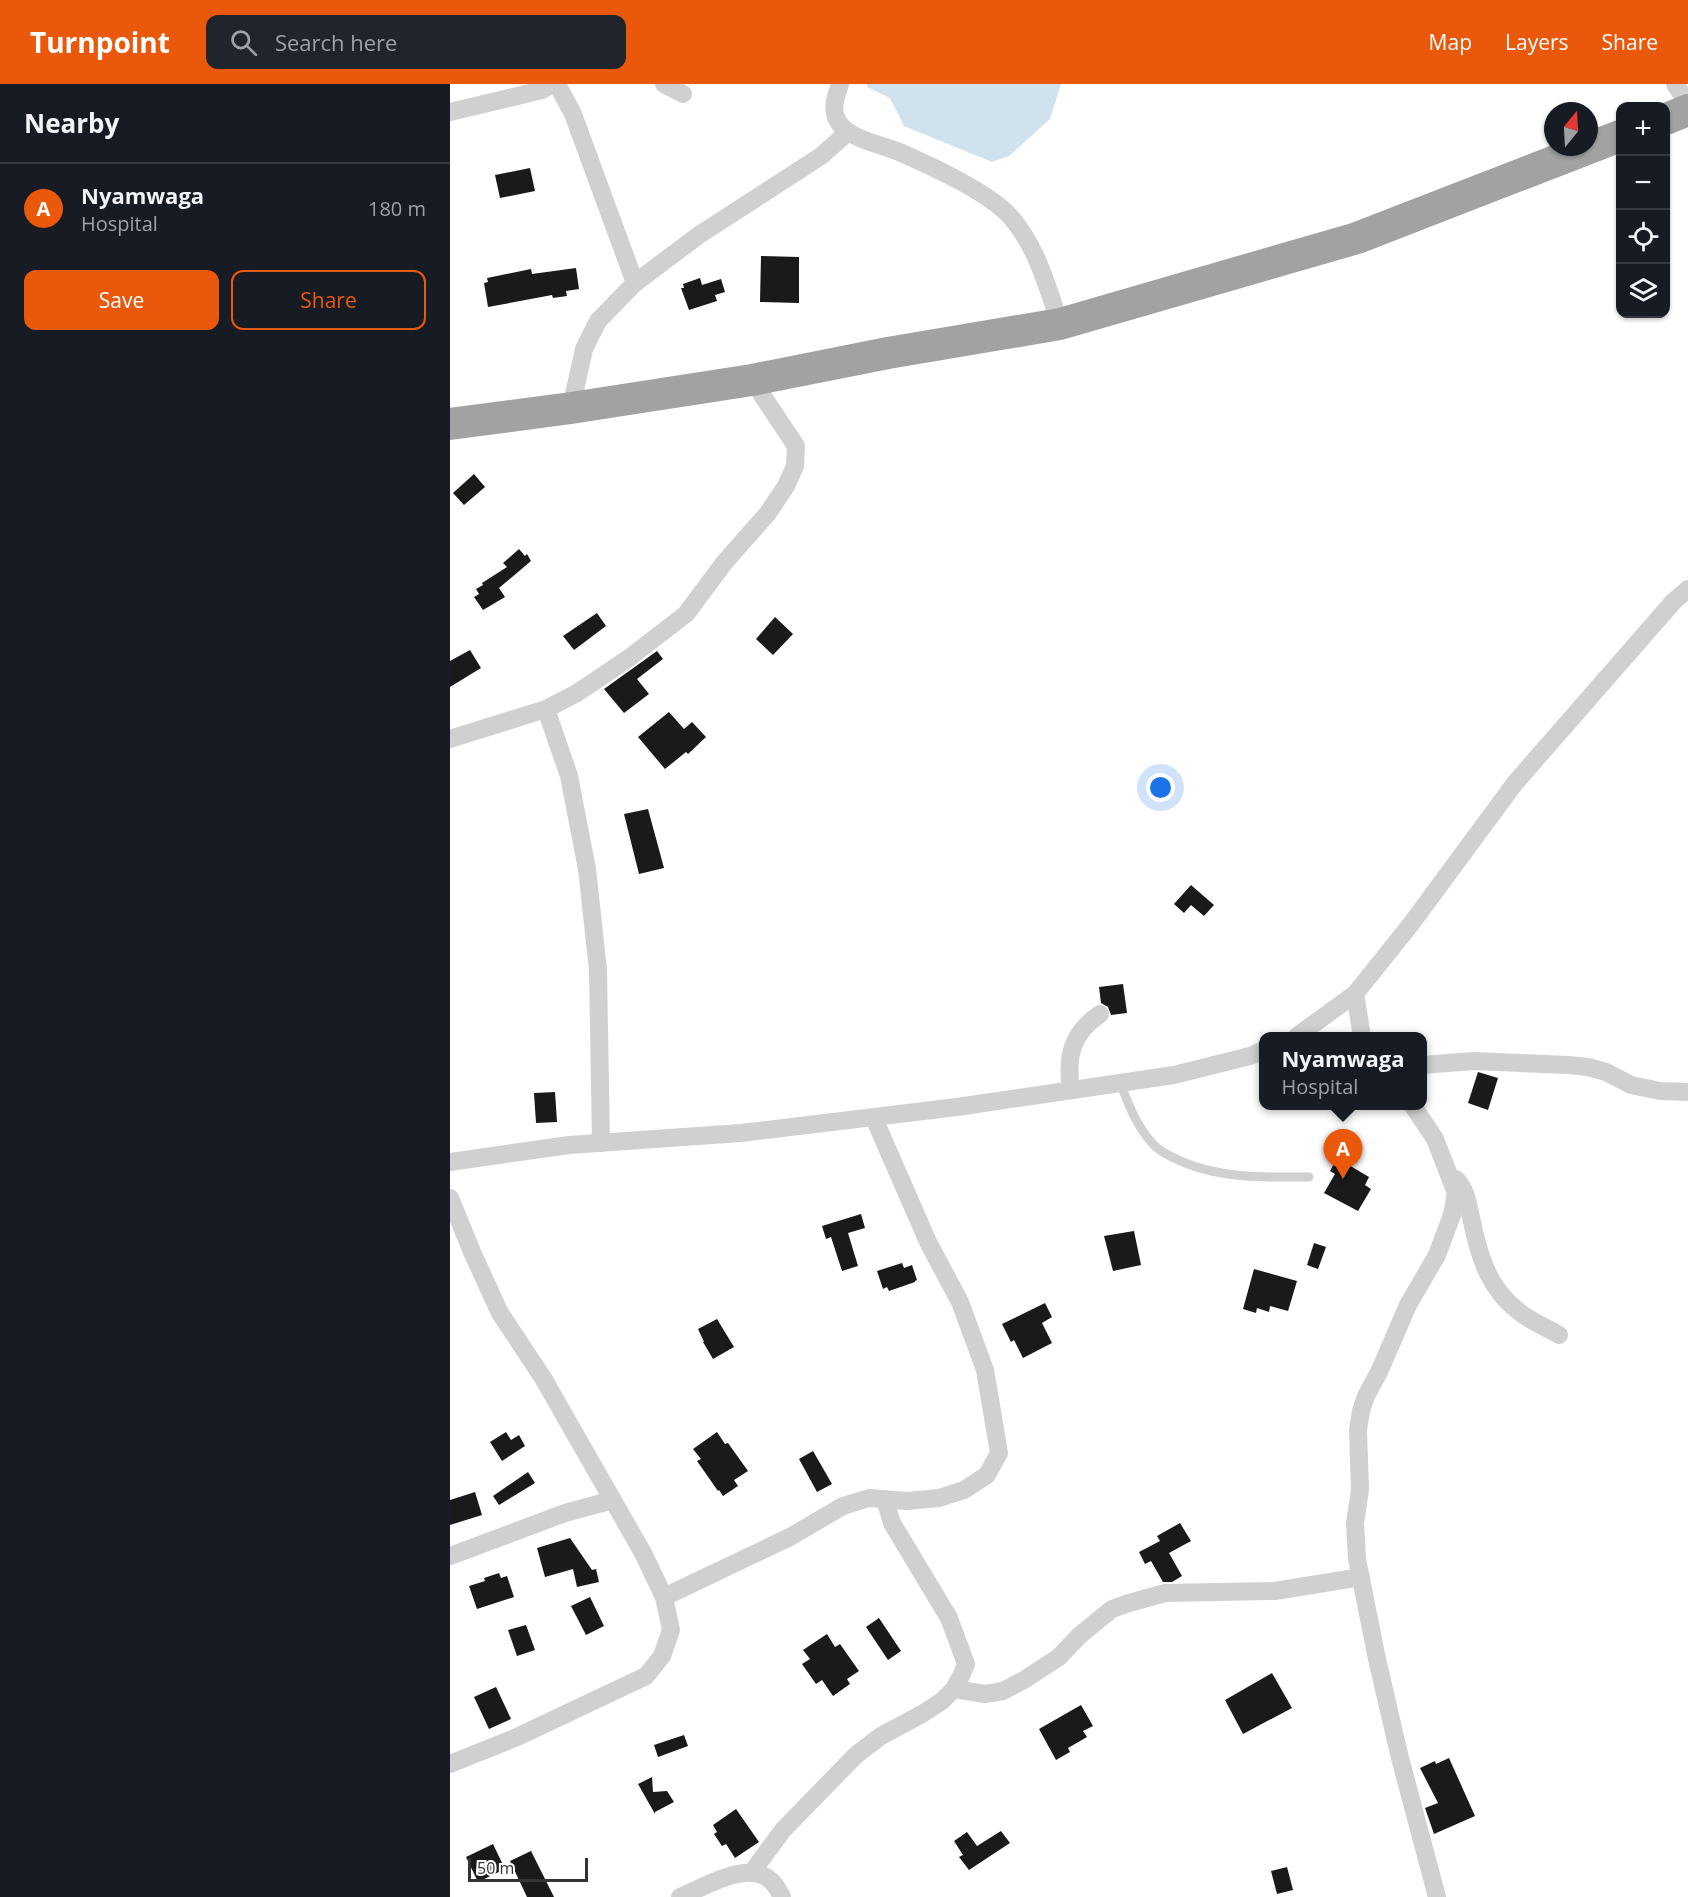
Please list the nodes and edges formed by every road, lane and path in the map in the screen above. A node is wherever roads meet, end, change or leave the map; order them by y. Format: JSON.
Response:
{"nodes":[{"id":1,"x":552,"y":84,"type":"edge"},
{"id":2,"x":557,"y":84,"type":"edge"},
{"id":3,"x":664,"y":84,"type":"edge"},
{"id":4,"x":840,"y":84,"type":"edge"},
{"id":5,"x":1675,"y":84,"type":"edge"},
{"id":6,"x":683,"y":94,"type":"dead end"},
{"id":7,"x":1688,"y":104,"type":"edge"},
{"id":8,"x":1688,"y":110,"type":"edge"},
{"id":9,"x":450,"y":112,"type":"edge"},
{"id":10,"x":1670,"y":117,"type":"edge"},
{"id":11,"x":847,"y":133,"type":"junction"},
{"id":12,"x":1616,"y":138,"type":"edge"},
{"id":13,"x":634,"y":283,"type":"junction"},
{"id":14,"x":1060,"y":324,"type":"junction"},
{"id":15,"x":752,"y":380,"type":"junction"},
{"id":16,"x":572,"y":408,"type":"junction"},
{"id":17,"x":450,"y":424,"type":"edge"},
{"id":18,"x":1688,"y":589,"type":"edge"},
{"id":19,"x":546,"y":710,"type":"junction"},
{"id":20,"x":450,"y":739,"type":"edge"},
{"id":21,"x":1355,"y":994,"type":"junction"},
{"id":22,"x":1100,"y":1014,"type":"dead end"},
{"id":23,"x":1302,"y":1032,"type":"edge"},
{"id":24,"x":1361,"y":1032,"type":"edge"},
{"id":25,"x":1259,"y":1052,"type":"edge"},
{"id":26,"x":1427,"y":1065,"type":"edge"},
{"id":27,"x":1120,"y":1083,"type":"junction"},
{"id":28,"x":1071,"y":1090,"type":"junction"},
{"id":29,"x":1688,"y":1092,"type":"edge"},
{"id":30,"x":1416,"y":1110,"type":"edge"},
{"id":31,"x":874,"y":1118,"type":"junction"},
{"id":32,"x":601,"y":1143,"type":"junction"},
{"id":33,"x":450,"y":1162,"type":"edge"},
{"id":34,"x":1448,"y":1171,"type":"junction"},
{"id":35,"x":1309,"y":1177,"type":"dead end"},
{"id":36,"x":450,"y":1198,"type":"edge"},
{"id":37,"x":1559,"y":1335,"type":"dead end"},
{"id":38,"x":613,"y":1500,"type":"junction"},
{"id":39,"x":885,"y":1500,"type":"junction"},
{"id":40,"x":450,"y":1556,"type":"edge"},
{"id":41,"x":1361,"y":1576,"type":"junction"},
{"id":42,"x":664,"y":1597,"type":"junction"},
{"id":43,"x":954,"y":1689,"type":"junction"},
{"id":44,"x":450,"y":1764,"type":"edge"},
{"id":45,"x":752,"y":1872,"type":"junction"},
{"id":46,"x":680,"y":1897,"type":"edge"},
{"id":47,"x":782,"y":1897,"type":"edge"},
{"id":48,"x":1437,"y":1897,"type":"edge"}],
"edges":[{"from":1,"to":9,"type":"street"},
{"from":2,"to":13,"type":"street"},
{"from":3,"to":6,"type":"street"},
{"from":4,"to":11,"type":"street"},
{"from":5,"to":7,"type":"street"},
{"from":8,"to":10,"type":"highway"},
{"from":11,"to":13,"type":"street"},
{"from":11,"to":14,"type":"street"},
{"from":12,"to":14,"type":"highway"},
{"from":13,"to":16,"type":"street"},
{"from":14,"to":15,"type":"highway"},
{"from":15,"to":16,"type":"highway"},
{"from":15,"to":19,"type":"street"},
{"from":16,"to":17,"type":"highway"},
{"from":18,"to":21,"type":"street"},
{"from":19,"to":20,"type":"street"},
{"from":19,"to":32,"type":"street"},
{"from":21,"to":23,"type":"street"},
{"from":21,"to":24,"type":"street"},
{"from":22,"to":28,"type":"street"},
{"from":25,"to":27,"type":"street"},
{"from":26,"to":29,"type":"street"},
{"from":27,"to":28,"type":"street"},
{"from":27,"to":35,"type":"lane"},
{"from":28,"to":31,"type":"street"},
{"from":30,"to":34,"type":"street"},
{"from":31,"to":32,"type":"street"},
{"from":31,"to":39,"type":"street"},
{"from":32,"to":33,"type":"street"},
{"from":34,"to":37,"type":"street"},
{"from":34,"to":41,"type":"street"},
{"from":36,"to":38,"type":"street"},
{"from":38,"to":40,"type":"street"},
{"from":38,"to":42,"type":"street"},
{"from":39,"to":42,"type":"street"},
{"from":39,"to":43,"type":"street"},
{"from":41,"to":43,"type":"street"},
{"from":41,"to":48,"type":"street"},
{"from":42,"to":44,"type":"street"},
{"from":43,"to":45,"type":"street"},
{"from":45,"to":46,"type":"street"},
{"from":45,"to":47,"type":"street"}]}
